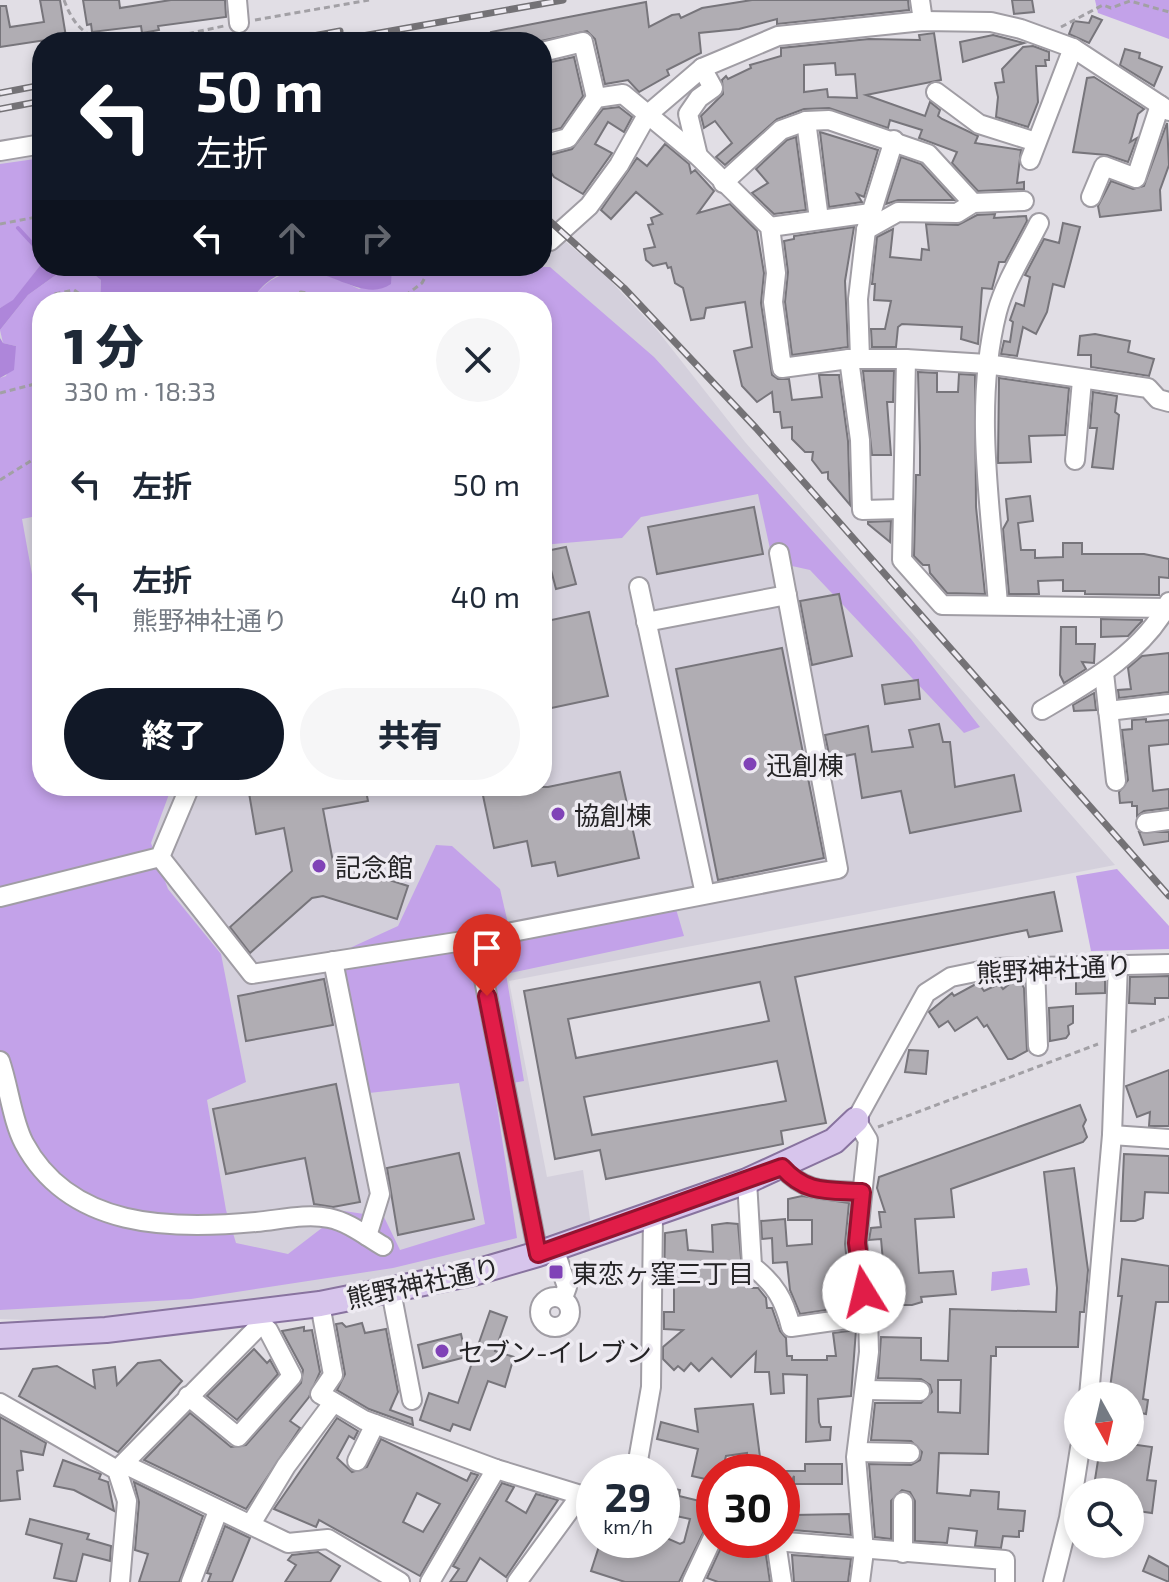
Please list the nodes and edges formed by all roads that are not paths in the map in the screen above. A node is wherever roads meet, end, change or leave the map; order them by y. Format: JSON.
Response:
{"nodes":[{"id":1,"x":237,"y":0,"type":"edge"},
{"id":2,"x":920,"y":0,"type":"edge"},
{"id":3,"x":923,"y":21,"type":"junction"},
{"id":4,"x":239,"y":23,"type":"road end"},
{"id":5,"x":1073,"y":48,"type":"junction"},
{"id":6,"x":552,"y":50,"type":"edge"},
{"id":7,"x":702,"y":68,"type":"junction"},
{"id":8,"x":936,"y":92,"type":"dead end"},
{"id":9,"x":596,"y":98,"type":"junction"},
{"id":10,"x":1165,"y":108,"type":"edge"},
{"id":11,"x":647,"y":115,"type":"junction"},
{"id":12,"x":806,"y":121,"type":"junction"},
{"id":13,"x":894,"y":140,"type":"junction"},
{"id":14,"x":552,"y":141,"type":"edge"},
{"id":15,"x":32,"y":146,"type":"edge"},
{"id":16,"x":0,"y":151,"type":"edge"},
{"id":17,"x":698,"y":156,"type":"junction"},
{"id":18,"x":723,"y":183,"type":"junction"},
{"id":19,"x":1091,"y":197,"type":"dead end"},
{"id":20,"x":1024,"y":201,"type":"dead end"},
{"id":21,"x":973,"y":203,"type":"junction"},
{"id":22,"x":819,"y":219,"type":"junction"},
{"id":23,"x":868,"y":222,"type":"junction"},
{"id":24,"x":1039,"y":223,"type":"dead end"},
{"id":25,"x":770,"y":227,"type":"junction"},
{"id":26,"x":552,"y":239,"type":"edge"},
{"id":27,"x":855,"y":359,"type":"junction"},
{"id":28,"x":906,"y":359,"type":"junction"},
{"id":29,"x":987,"y":364,"type":"junction"},
{"id":30,"x":1082,"y":380,"type":"junction"},
{"id":31,"x":1169,"y":402,"type":"edge"},
{"id":32,"x":1075,"y":460,"type":"dead end"},
{"id":33,"x":901,"y":509,"type":"junction"},
{"id":34,"x":779,"y":553,"type":"dead end"},
{"id":35,"x":639,"y":587,"type":"dead end"},
{"id":36,"x":787,"y":595,"type":"junction"},
{"id":37,"x":998,"y":605,"type":"junction"},
{"id":38,"x":1168,"y":606,"type":"edge"},
{"id":39,"x":646,"y":622,"type":"junction"},
{"id":40,"x":1104,"y":673,"type":"junction"},
{"id":41,"x":1169,"y":704,"type":"edge"},
{"id":42,"x":1042,"y":710,"type":"dead end"},
{"id":43,"x":1108,"y":711,"type":"junction"},
{"id":44,"x":1116,"y":781,"type":"dead end"},
{"id":45,"x":186,"y":796,"type":"edge"},
{"id":46,"x":1169,"y":820,"type":"edge"},
{"id":47,"x":1146,"y":823,"type":"dead end"},
{"id":48,"x":160,"y":857,"type":"junction"},
{"id":49,"x":705,"y":894,"type":"junction"},
{"id":50,"x":7,"y":895,"type":"edge"},
{"id":51,"x":476,"y":939,"type":"junction"},
{"id":52,"x":333,"y":961,"type":"junction"},
{"id":53,"x":1118,"y":963,"type":"junction"},
{"id":54,"x":1169,"y":964,"type":"edge"},
{"id":55,"x":1035,"y":966,"type":"junction"},
{"id":56,"x":1038,"y":1046,"type":"dead end"},
{"id":57,"x":0,"y":1061,"type":"edge"},
{"id":58,"x":862,"y":1130,"type":"junction"},
{"id":59,"x":1112,"y":1135,"type":"junction"},
{"id":60,"x":1169,"y":1139,"type":"edge"},
{"id":61,"x":782,"y":1167,"type":"junction"},
{"id":62,"x":747,"y":1181,"type":"junction"},
{"id":63,"x":862,"y":1192,"type":"junction"},
{"id":64,"x":653,"y":1215,"type":"junction"},
{"id":65,"x":546,"y":1251,"type":"junction"},
{"id":66,"x":391,"y":1291,"type":"junction"},
{"id":67,"x":563,"y":1298,"type":"dead end"},
{"id":68,"x":320,"y":1304,"type":"junction"},
{"id":69,"x":868,"y":1316,"type":"junction"},
{"id":70,"x":261,"y":1318,"type":"junction"},
{"id":71,"x":0,"y":1336,"type":"edge"},
{"id":72,"x":1091,"y":1382,"type":"edge"},
{"id":73,"x":866,"y":1390,"type":"junction"},
{"id":74,"x":920,"y":1391,"type":"dead end"},
{"id":75,"x":188,"y":1396,"type":"junction"},
{"id":76,"x":412,"y":1400,"type":"dead end"},
{"id":77,"x":0,"y":1403,"type":"edge"},
{"id":78,"x":333,"y":1403,"type":"junction"},
{"id":79,"x":375,"y":1424,"type":"junction"},
{"id":80,"x":857,"y":1452,"type":"junction"},
{"id":81,"x":910,"y":1453,"type":"dead end"},
{"id":82,"x":639,"y":1454,"type":"edge"},
{"id":83,"x":357,"y":1461,"type":"dead end"},
{"id":84,"x":1078,"y":1462,"type":"edge"},
{"id":85,"x":121,"y":1467,"type":"junction"},
{"id":86,"x":496,"y":1469,"type":"junction"},
{"id":87,"x":576,"y":1494,"type":"edge"},
{"id":88,"x":903,"y":1502,"type":"dead end"},
{"id":89,"x":218,"y":1511,"type":"junction"},
{"id":90,"x":576,"y":1511,"type":"edge"},
{"id":91,"x":251,"y":1524,"type":"junction"},
{"id":92,"x":800,"y":1544,"type":"edge"},
{"id":93,"x":864,"y":1551,"type":"junction"},
{"id":94,"x":903,"y":1553,"type":"junction"},
{"id":95,"x":703,"y":1558,"type":"edge"},
{"id":96,"x":774,"y":1558,"type":"edge"},
{"id":97,"x":120,"y":1582,"type":"edge"},
{"id":98,"x":191,"y":1582,"type":"edge"},
{"id":99,"x":400,"y":1582,"type":"edge"},
{"id":100,"x":430,"y":1582,"type":"edge"},
{"id":101,"x":517,"y":1582,"type":"edge"},
{"id":102,"x":692,"y":1582,"type":"edge"},
{"id":103,"x":782,"y":1582,"type":"edge"},
{"id":104,"x":860,"y":1582,"type":"edge"},
{"id":105,"x":1005,"y":1582,"type":"edge"},
{"id":106,"x":1053,"y":1582,"type":"edge"}],
"edges":[{"from":1,"to":4,"type":"street"},
{"from":2,"to":3,"type":"street"},
{"from":3,"to":5,"type":"street"},
{"from":3,"to":7,"type":"street"},
{"from":5,"to":8,"type":"street"},
{"from":5,"to":10,"type":"street"},
{"from":6,"to":9,"type":"street"},
{"from":7,"to":11,"type":"street"},
{"from":7,"to":17,"type":"street"},
{"from":9,"to":11,"type":"street"},
{"from":9,"to":14,"type":"street"},
{"from":10,"to":19,"type":"street"},
{"from":11,"to":17,"type":"street"},
{"from":11,"to":26,"type":"street"},
{"from":12,"to":13,"type":"street"},
{"from":12,"to":18,"type":"street"},
{"from":12,"to":22,"type":"street"},
{"from":13,"to":21,"type":"street"},
{"from":13,"to":23,"type":"street"},
{"from":15,"to":16,"type":"street"},
{"from":17,"to":18,"type":"street"},
{"from":18,"to":25,"type":"street"},
{"from":20,"to":21,"type":"street"},
{"from":21,"to":23,"type":"street"},
{"from":22,"to":23,"type":"street"},
{"from":22,"to":25,"type":"street"},
{"from":23,"to":27,"type":"street"},
{"from":24,"to":29,"type":"street"},
{"from":25,"to":27,"type":"street"},
{"from":27,"to":28,"type":"street"},
{"from":27,"to":33,"type":"street"},
{"from":28,"to":29,"type":"street"},
{"from":28,"to":33,"type":"street"},
{"from":29,"to":30,"type":"street"},
{"from":29,"to":37,"type":"street"},
{"from":30,"to":31,"type":"street"},
{"from":30,"to":32,"type":"street"},
{"from":33,"to":37,"type":"street"},
{"from":34,"to":36,"type":"street"},
{"from":35,"to":39,"type":"street"},
{"from":36,"to":39,"type":"street"},
{"from":36,"to":49,"type":"street"},
{"from":37,"to":38,"type":"street"},
{"from":38,"to":40,"type":"street"},
{"from":39,"to":49,"type":"street"},
{"from":40,"to":42,"type":"street"},
{"from":40,"to":43,"type":"street"},
{"from":41,"to":43,"type":"street"},
{"from":43,"to":44,"type":"street"},
{"from":45,"to":48,"type":"street"},
{"from":46,"to":47,"type":"street"},
{"from":48,"to":50,"type":"street"},
{"from":48,"to":52,"type":"street"},
{"from":49,"to":51,"type":"street"},
{"from":51,"to":52,"type":"street"},
{"from":51,"to":65,"type":"street"},
{"from":52,"to":57,"type":"street"},
{"from":53,"to":54,"type":"street","name":"熊野神社通り"},
{"from":53,"to":55,"type":"street","name":"熊野神社通り"},
{"from":53,"to":59,"type":"street"},
{"from":55,"to":56,"type":"street"},
{"from":55,"to":58,"type":"street","name":"熊野神社通り"},
{"from":58,"to":61,"type":"main road","name":"熊野神社通り"},
{"from":58,"to":63,"type":"street"},
{"from":59,"to":60,"type":"street"},
{"from":59,"to":72,"type":"street"},
{"from":61,"to":62,"type":"main road","name":"熊野神社通り"},
{"from":61,"to":63,"type":"street"},
{"from":62,"to":64,"type":"main road","name":"熊野神社通り"},
{"from":62,"to":69,"type":"street"},
{"from":63,"to":69,"type":"street"},
{"from":64,"to":65,"type":"main road","name":"熊野神社通り"},
{"from":64,"to":82,"type":"street"},
{"from":65,"to":66,"type":"main road","name":"熊野神社通り"},
{"from":65,"to":67,"type":"street"},
{"from":66,"to":68,"type":"main road","name":"熊野神社通り"},
{"from":66,"to":76,"type":"street"},
{"from":68,"to":70,"type":"main road","name":"熊野神社通り"},
{"from":68,"to":78,"type":"street"},
{"from":69,"to":73,"type":"street"},
{"from":70,"to":71,"type":"main road","name":"熊野神社通り"},
{"from":70,"to":75,"type":"street"},
{"from":70,"to":75,"type":"street"},
{"from":73,"to":74,"type":"street"},
{"from":73,"to":80,"type":"street"},
{"from":75,"to":85,"type":"street"},
{"from":77,"to":85,"type":"street"},
{"from":78,"to":79,"type":"street"},
{"from":78,"to":91,"type":"street"},
{"from":79,"to":83,"type":"street"},
{"from":79,"to":86,"type":"street"},
{"from":80,"to":81,"type":"street"},
{"from":80,"to":93,"type":"street"},
{"from":84,"to":106,"type":"street"},
{"from":85,"to":89,"type":"street"},
{"from":85,"to":97,"type":"street"},
{"from":86,"to":87,"type":"street"},
{"from":86,"to":100,"type":"street"},
{"from":88,"to":94,"type":"street"},
{"from":89,"to":91,"type":"street"},
{"from":89,"to":98,"type":"street"},
{"from":90,"to":101,"type":"street"},
{"from":91,"to":99,"type":"street"},
{"from":92,"to":93,"type":"street"},
{"from":93,"to":94,"type":"street"},
{"from":93,"to":104,"type":"street"},
{"from":94,"to":105,"type":"street"},
{"from":95,"to":102,"type":"street"},
{"from":96,"to":103,"type":"street"}]}
